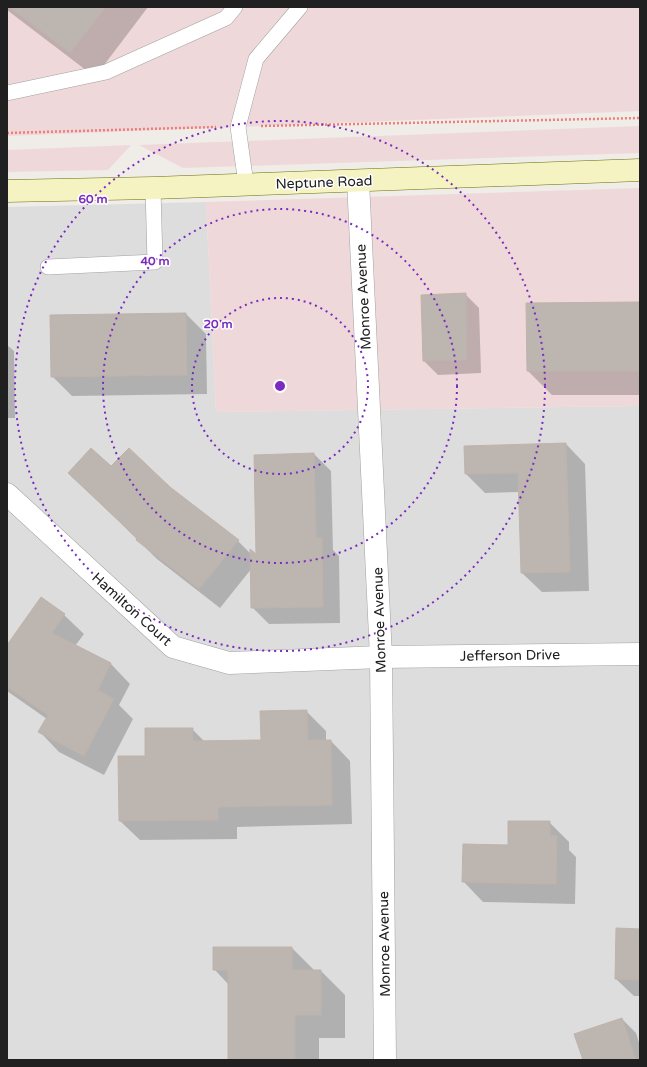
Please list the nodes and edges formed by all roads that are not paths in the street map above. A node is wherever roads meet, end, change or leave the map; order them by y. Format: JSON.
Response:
{"nodes":[{"id":1,"x":235,"y":7,"type":"edge"},
{"id":2,"x":300,"y":7,"type":"edge"},
{"id":3,"x":7,"y":93,"type":"edge"},
{"id":4,"x":640,"y":170,"type":"edge"},
{"id":5,"x":358,"y":181,"type":"junction"},
{"id":6,"x":246,"y":184,"type":"junction"},
{"id":7,"x":153,"y":188,"type":"junction"},
{"id":8,"x":7,"y":191,"type":"edge"},
{"id":9,"x":48,"y":267,"type":"dead end"},
{"id":10,"x":7,"y":494,"type":"edge"},
{"id":11,"x":640,"y":654,"type":"edge"},
{"id":12,"x":381,"y":656,"type":"junction"},
{"id":13,"x":385,"y":1060,"type":"edge"}],
"edges":[{"from":1,"to":3,"type":"lane"},
{"from":2,"to":6,"type":"lane"},
{"from":4,"to":5,"type":"main road","name":"Neptune Road"},
{"from":5,"to":6,"type":"main road","name":"Neptune Road"},
{"from":5,"to":12,"type":"street","name":"Monroe Avenue"},
{"from":6,"to":7,"type":"main road","name":"Neptune Road"},
{"from":7,"to":8,"type":"main road","name":"Neptune Road"},
{"from":7,"to":9,"type":"lane"},
{"from":10,"to":12,"type":"street","name":"Hamilton Court"},
{"from":11,"to":12,"type":"street","name":"Jefferson Drive"},
{"from":12,"to":13,"type":"street","name":"Monroe Avenue"}]}
